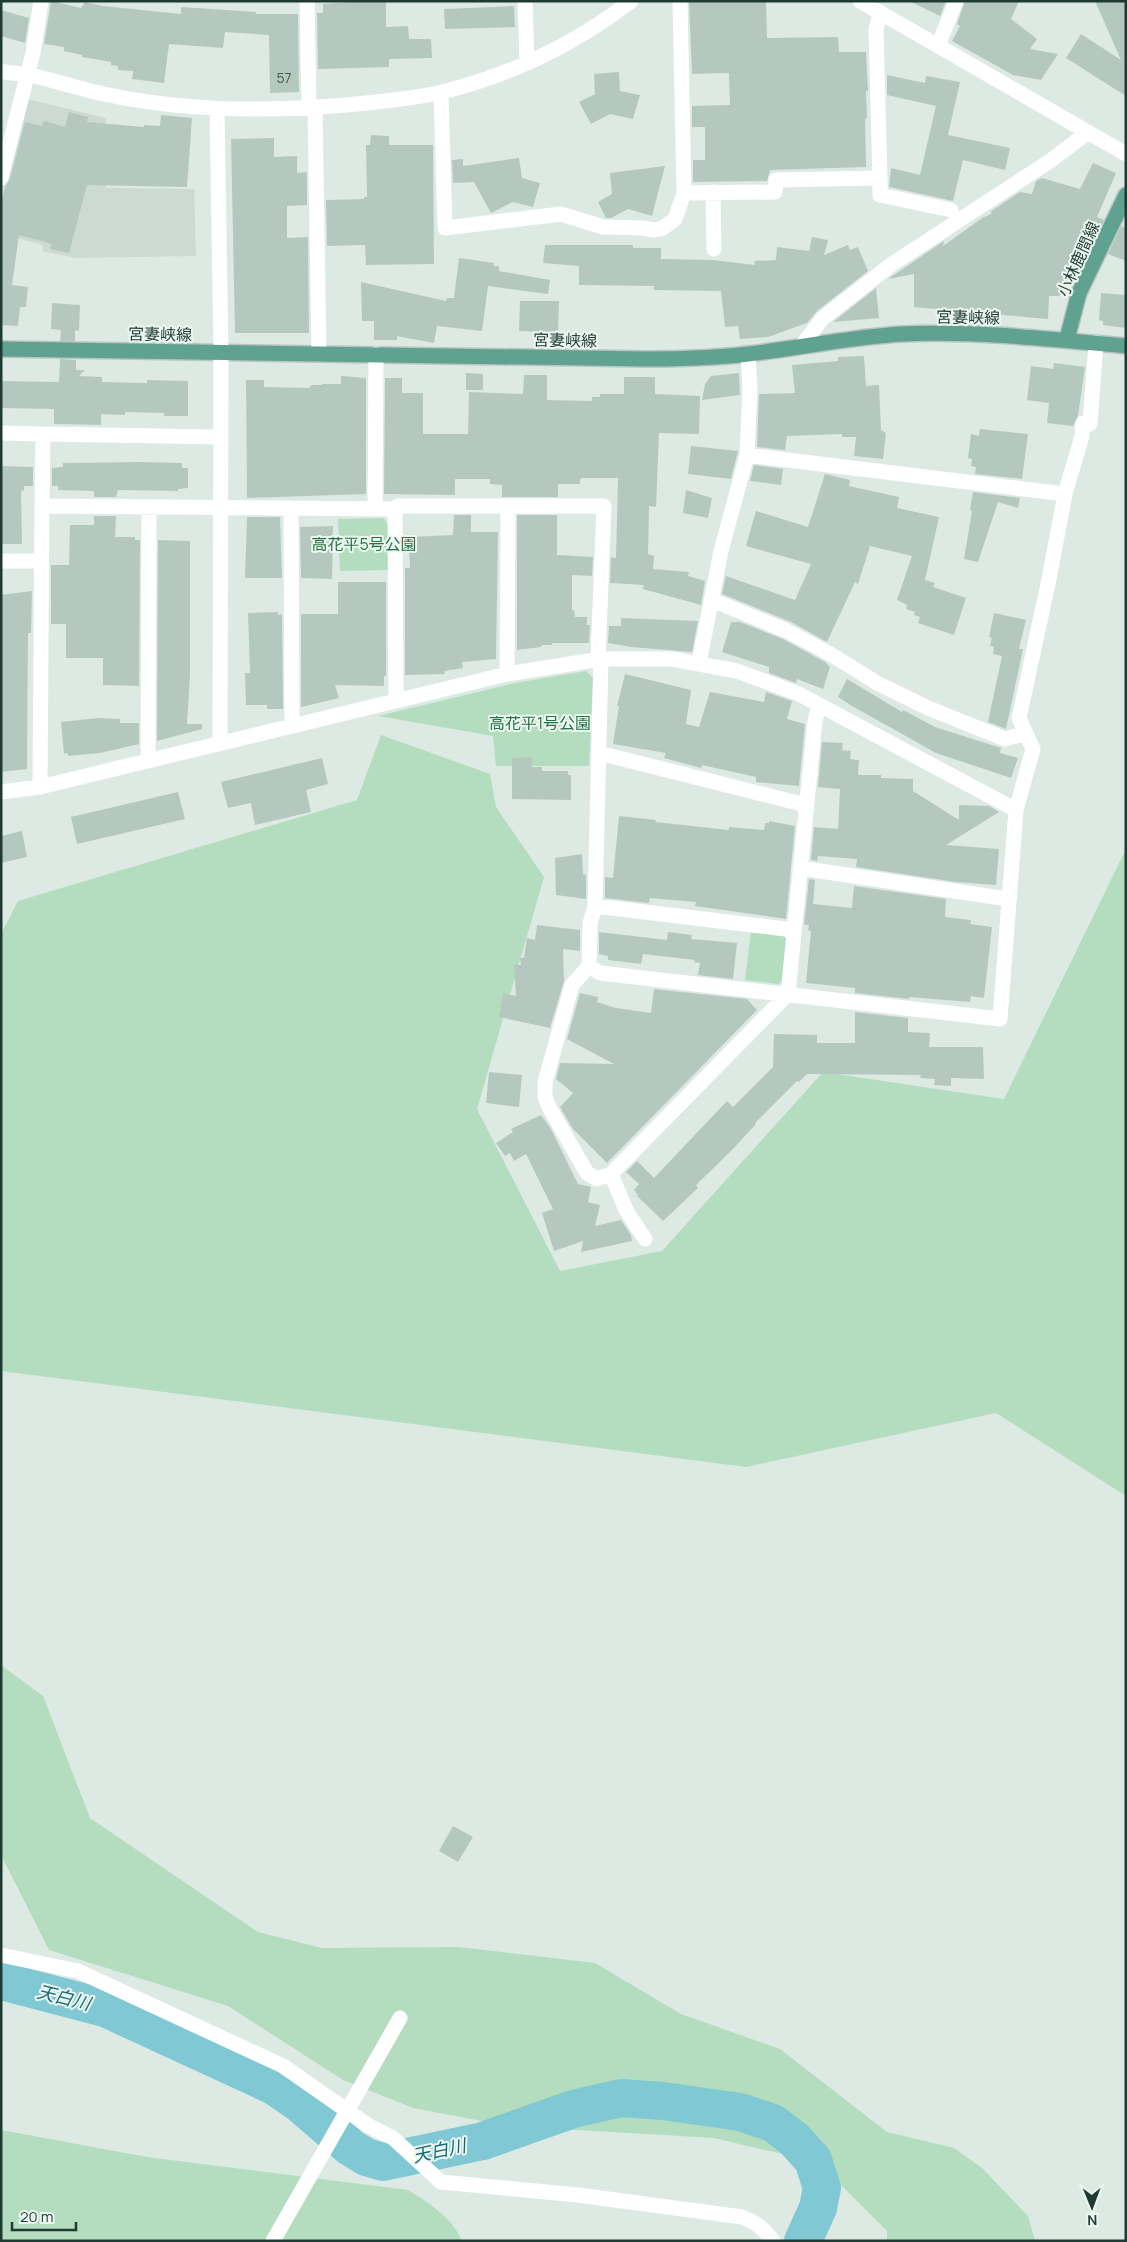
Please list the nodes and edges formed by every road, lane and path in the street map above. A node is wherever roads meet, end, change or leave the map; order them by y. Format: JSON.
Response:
{"nodes":[{"id":1,"x":41,"y":1,"type":"edge"},
{"id":2,"x":307,"y":1,"type":"edge"},
{"id":3,"x":525,"y":1,"type":"edge"},
{"id":4,"x":632,"y":1,"type":"edge"},
{"id":5,"x":680,"y":1,"type":"edge"},
{"id":6,"x":860,"y":1,"type":"edge"},
{"id":7,"x":956,"y":1,"type":"edge"},
{"id":8,"x":880,"y":12,"type":"junction"},
{"id":9,"x":938,"y":46,"type":"junction"},
{"id":10,"x":527,"y":63,"type":"junction"},
{"id":11,"x":1,"y":71,"type":"edge"},
{"id":12,"x":28,"y":74,"type":"junction"},
{"id":13,"x":441,"y":93,"type":"junction"},
{"id":14,"x":217,"y":109,"type":"junction"},
{"id":15,"x":312,"y":109,"type":"junction"},
{"id":16,"x":1087,"y":133,"type":"junction"},
{"id":17,"x":1126,"y":154,"type":"edge"},
{"id":18,"x":1,"y":178,"type":"edge"},
{"id":19,"x":880,"y":178,"type":"junction"},
{"id":20,"x":713,"y":192,"type":"junction"},
{"id":21,"x":684,"y":193,"type":"junction"},
{"id":22,"x":1126,"y":195,"type":"edge"},
{"id":23,"x":950,"y":210,"type":"dead end"},
{"id":24,"x":714,"y":249,"type":"dead end"},
{"id":25,"x":1066,"y":339,"type":"junction"},
{"id":26,"x":1096,"y":344,"type":"junction"},
{"id":27,"x":802,"y":345,"type":"junction"},
{"id":28,"x":1126,"y":346,"type":"edge"},
{"id":29,"x":1,"y":349,"type":"edge"},
{"id":30,"x":221,"y":352,"type":"junction"},
{"id":31,"x":319,"y":354,"type":"junction"},
{"id":32,"x":376,"y":354,"type":"junction"},
{"id":33,"x":748,"y":354,"type":"junction"},
{"id":34,"x":1,"y":433,"type":"edge"},
{"id":35,"x":43,"y":434,"type":"junction"},
{"id":36,"x":220,"y":437,"type":"junction"},
{"id":37,"x":747,"y":455,"type":"junction"},
{"id":38,"x":1065,"y":494,"type":"junction"},
{"id":39,"x":42,"y":506,"type":"junction"},
{"id":40,"x":508,"y":506,"type":"junction"},
{"id":41,"x":149,"y":508,"type":"junction"},
{"id":42,"x":219,"y":508,"type":"junction"},
{"id":43,"x":291,"y":508,"type":"junction"},
{"id":44,"x":375,"y":509,"type":"junction"},
{"id":45,"x":395,"y":509,"type":"junction"},
{"id":46,"x":1,"y":561,"type":"edge"},
{"id":47,"x":40,"y":561,"type":"junction"},
{"id":48,"x":712,"y":600,"type":"junction"},
{"id":49,"x":600,"y":659,"type":"junction"},
{"id":50,"x":699,"y":663,"type":"junction"},
{"id":51,"x":507,"y":674,"type":"junction"},
{"id":52,"x":396,"y":700,"type":"junction"},
{"id":53,"x":819,"y":705,"type":"junction"},
{"id":54,"x":292,"y":726,"type":"junction"},
{"id":55,"x":1024,"y":734,"type":"junction"},
{"id":56,"x":220,"y":743,"type":"junction"},
{"id":57,"x":599,"y":753,"type":"junction"},
{"id":58,"x":148,"y":761,"type":"junction"},
{"id":59,"x":40,"y":787,"type":"junction"},
{"id":60,"x":1,"y":792,"type":"edge"},
{"id":61,"x":806,"y":805,"type":"junction"},
{"id":62,"x":1016,"y":810,"type":"junction"},
{"id":63,"x":800,"y":868,"type":"junction"},
{"id":64,"x":1008,"y":899,"type":"junction"},
{"id":65,"x":595,"y":906,"type":"junction"},
{"id":66,"x":794,"y":930,"type":"junction"},
{"id":67,"x":589,"y":966,"type":"junction"},
{"id":68,"x":788,"y":994,"type":"junction"},
{"id":69,"x":611,"y":1174,"type":"junction"},
{"id":70,"x":646,"y":1238,"type":"dead end"},
{"id":71,"x":1,"y":1955,"type":"edge"},
{"id":72,"x":400,"y":2018,"type":"dead end"},
{"id":73,"x":768,"y":2235,"type":"edge"},
{"id":74,"x":273,"y":2241,"type":"edge"}],
"edges":[{"from":1,"to":12,"type":"street"},
{"from":2,"to":15,"type":"street"},
{"from":3,"to":10,"type":"street"},
{"from":4,"to":10,"type":"street"},
{"from":5,"to":21,"type":"street"},
{"from":6,"to":8,"type":"street"},
{"from":7,"to":9,"type":"street"},
{"from":8,"to":9,"type":"street"},
{"from":8,"to":19,"type":"street"},
{"from":9,"to":16,"type":"street"},
{"from":10,"to":13,"type":"street"},
{"from":11,"to":12,"type":"street"},
{"from":12,"to":14,"type":"street"},
{"from":12,"to":18,"type":"street"},
{"from":13,"to":15,"type":"street"},
{"from":13,"to":21,"type":"street"},
{"from":14,"to":15,"type":"street"},
{"from":14,"to":30,"type":"street"},
{"from":15,"to":31,"type":"street"},
{"from":16,"to":17,"type":"street"},
{"from":16,"to":27,"type":"street"},
{"from":19,"to":20,"type":"street"},
{"from":19,"to":23,"type":"street"},
{"from":20,"to":21,"type":"street"},
{"from":20,"to":24,"type":"street"},
{"from":22,"to":25,"type":"main road","name":"小林鹿間線"},
{"from":25,"to":26,"type":"main road","name":"宮妻峡線"},
{"from":25,"to":27,"type":"main road","name":"宮妻峡線"},
{"from":26,"to":28,"type":"main road","name":"宮妻峡線"},
{"from":26,"to":38,"type":"street"},
{"from":27,"to":33,"type":"main road","name":"宮妻峡線"},
{"from":29,"to":30,"type":"main road","name":"宮妻峡線"},
{"from":30,"to":31,"type":"main road","name":"宮妻峡線"},
{"from":30,"to":36,"type":"street"},
{"from":31,"to":32,"type":"main road","name":"宮妻峡線"},
{"from":32,"to":33,"type":"main road","name":"宮妻峡線"},
{"from":32,"to":44,"type":"street"},
{"from":33,"to":37,"type":"street"},
{"from":34,"to":35,"type":"street"},
{"from":35,"to":36,"type":"street"},
{"from":35,"to":39,"type":"street"},
{"from":36,"to":42,"type":"street"},
{"from":37,"to":38,"type":"street"},
{"from":37,"to":48,"type":"street"},
{"from":38,"to":55,"type":"street"},
{"from":39,"to":41,"type":"street"},
{"from":39,"to":47,"type":"street"},
{"from":40,"to":45,"type":"street"},
{"from":40,"to":49,"type":"street"},
{"from":40,"to":51,"type":"street"},
{"from":41,"to":42,"type":"street"},
{"from":41,"to":58,"type":"street"},
{"from":42,"to":43,"type":"street"},
{"from":42,"to":56,"type":"street"},
{"from":43,"to":44,"type":"street"},
{"from":43,"to":54,"type":"street"},
{"from":44,"to":45,"type":"street"},
{"from":45,"to":52,"type":"street"},
{"from":46,"to":47,"type":"street"},
{"from":47,"to":59,"type":"street"},
{"from":48,"to":50,"type":"street"},
{"from":48,"to":55,"type":"street"},
{"from":49,"to":50,"type":"street"},
{"from":49,"to":51,"type":"street"},
{"from":49,"to":57,"type":"street"},
{"from":50,"to":53,"type":"street"},
{"from":51,"to":52,"type":"street"},
{"from":52,"to":54,"type":"street"},
{"from":53,"to":61,"type":"street"},
{"from":53,"to":62,"type":"street"},
{"from":54,"to":56,"type":"street"},
{"from":55,"to":62,"type":"street"},
{"from":56,"to":58,"type":"street"},
{"from":57,"to":61,"type":"street"},
{"from":57,"to":65,"type":"street"},
{"from":58,"to":59,"type":"street"},
{"from":59,"to":60,"type":"street"},
{"from":61,"to":63,"type":"street"},
{"from":62,"to":64,"type":"street"},
{"from":63,"to":64,"type":"street"},
{"from":63,"to":66,"type":"street"},
{"from":64,"to":68,"type":"street"},
{"from":65,"to":66,"type":"street"},
{"from":65,"to":67,"type":"street"},
{"from":66,"to":68,"type":"street"},
{"from":67,"to":68,"type":"street"},
{"from":67,"to":69,"type":"street"},
{"from":68,"to":69,"type":"street"},
{"from":69,"to":70,"type":"street"},
{"from":71,"to":73,"type":"street"},
{"from":72,"to":74,"type":"street","bridge":true}]}
